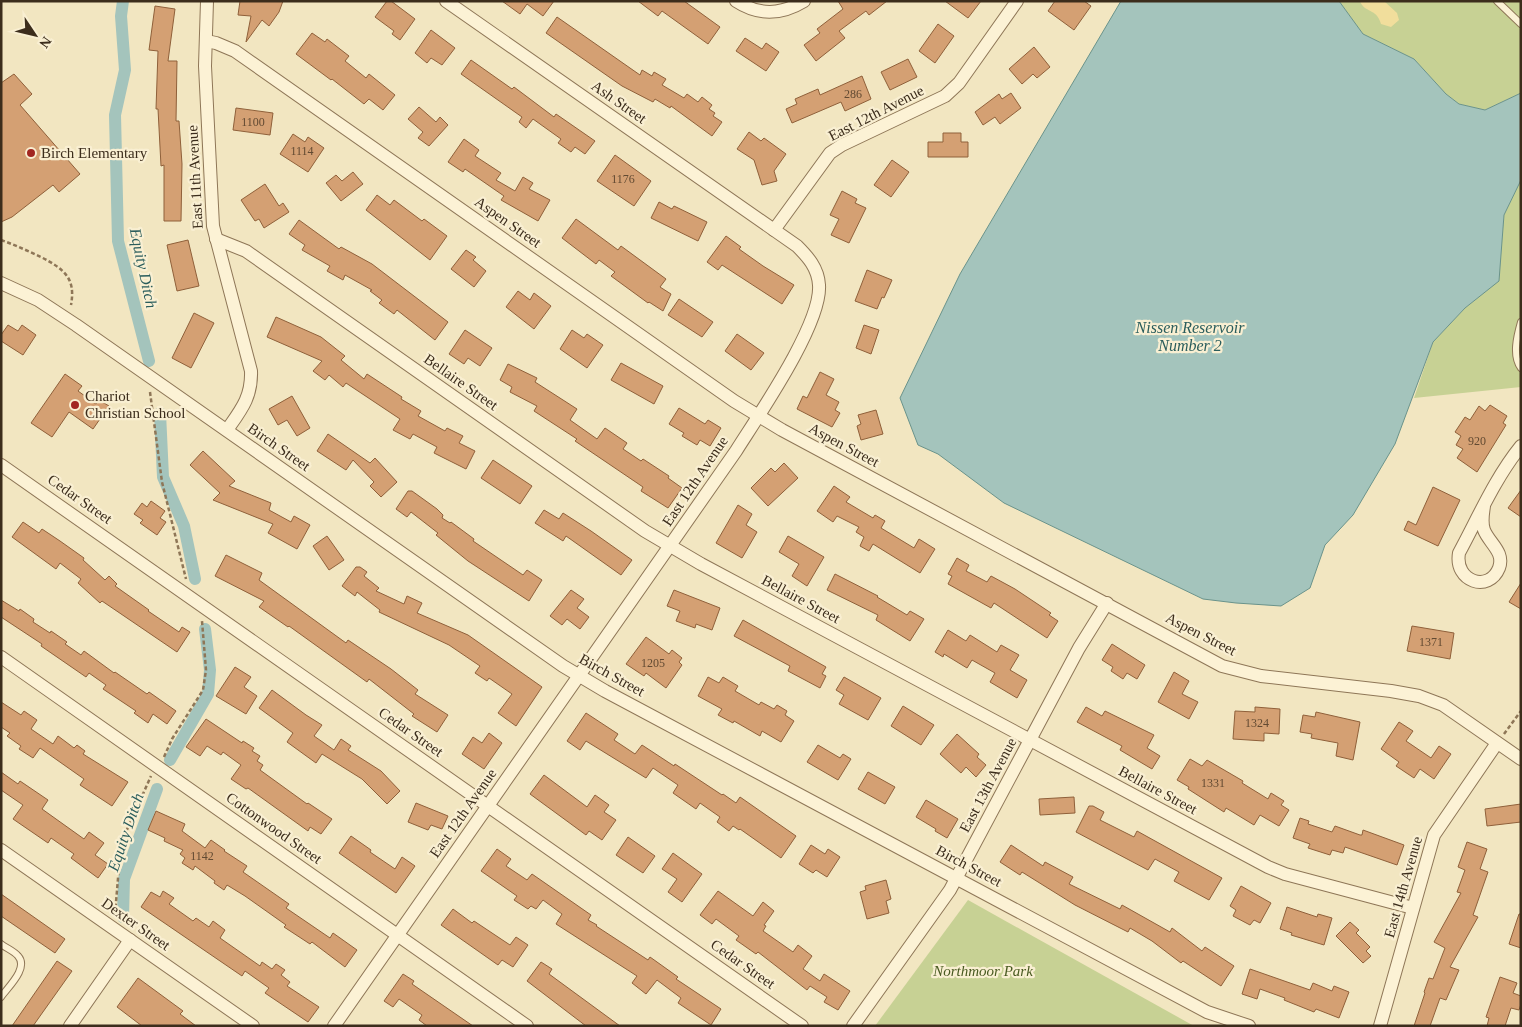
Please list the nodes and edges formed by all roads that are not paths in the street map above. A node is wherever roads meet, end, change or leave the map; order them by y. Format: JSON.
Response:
{"nodes":[{"id":1,"x":207,"y":1,"type":"edge"},
{"id":2,"x":446,"y":1,"type":"edge"},
{"id":3,"x":736,"y":1,"type":"edge"},
{"id":4,"x":804,"y":1,"type":"edge"},
{"id":5,"x":1016,"y":1,"type":"edge"},
{"id":6,"x":1497,"y":1,"type":"edge"},
{"id":7,"x":1521,"y":24,"type":"edge"},
{"id":8,"x":206,"y":42,"type":"junction"},
{"id":9,"x":774,"y":230,"type":"junction"},
{"id":10,"x":216,"y":239,"type":"junction"},
{"id":11,"x":1,"y":282,"type":"edge"},
{"id":12,"x":1521,"y":322,"type":"edge"},
{"id":13,"x":1521,"y":368,"type":"edge"},
{"id":14,"x":758,"y":416,"type":"junction"},
{"id":15,"x":227,"y":430,"type":"junction"},
{"id":16,"x":1521,"y":446,"type":"edge"},
{"id":17,"x":1,"y":465,"type":"edge"},
{"id":18,"x":1484,"y":506,"type":"junction"},
{"id":19,"x":670,"y":546,"type":"junction"},
{"id":20,"x":1107,"y":603,"type":"junction"},
{"id":21,"x":1,"y":657,"type":"edge"},
{"id":22,"x":579,"y":676,"type":"junction"},
{"id":23,"x":1030,"y":740,"type":"junction"},
{"id":24,"x":1497,"y":743,"type":"junction"},
{"id":25,"x":1521,"y":759,"type":"edge"},
{"id":26,"x":488,"y":806,"type":"junction"},
{"id":27,"x":1,"y":850,"type":"edge"},
{"id":28,"x":956,"y":878,"type":"junction"},
{"id":29,"x":1413,"y":908,"type":"junction"},
{"id":30,"x":397,"y":935,"type":"junction"},
{"id":31,"x":130,"y":940,"type":"junction"},
{"id":32,"x":1,"y":944,"type":"edge"},
{"id":33,"x":1,"y":997,"type":"edge"},
{"id":34,"x":70,"y":1026,"type":"edge"},
{"id":35,"x":253,"y":1026,"type":"edge"},
{"id":36,"x":334,"y":1026,"type":"edge"},
{"id":37,"x":527,"y":1026,"type":"edge"},
{"id":38,"x":802,"y":1026,"type":"edge"},
{"id":39,"x":853,"y":1026,"type":"edge"},
{"id":40,"x":1249,"y":1026,"type":"edge"},
{"id":41,"x":1380,"y":1026,"type":"edge"}],
"edges":[{"from":1,"to":8,"type":"street","name":"East 11th Avenue"},
{"from":2,"to":9,"type":"street","name":"Ash Street"},
{"from":3,"to":4,"type":"street"},
{"from":5,"to":9,"type":"street","name":"East 12th Avenue"},
{"from":6,"to":7,"type":"lane"},
{"from":8,"to":10,"type":"street","name":"East 11th Avenue"},
{"from":8,"to":14,"type":"street","name":"Aspen Street"},
{"from":9,"to":14,"type":"street","name":"East 12th Avenue"},
{"from":10,"to":15,"type":"street","name":"East 11th Avenue"},
{"from":10,"to":19,"type":"street","name":"Bellaire Street"},
{"from":11,"to":15,"type":"street","name":"Birch Street"},
{"from":12,"to":13,"type":"lane"},
{"from":14,"to":19,"type":"street","name":"East 12th Avenue"},
{"from":14,"to":20,"type":"street","name":"Aspen Street"},
{"from":15,"to":22,"type":"street","name":"Birch Street"},
{"from":16,"to":18,"type":"street"},
{"from":17,"to":26,"type":"street","name":"Cedar Street"},
{"from":18,"to":18,"type":"street"},
{"from":19,"to":22,"type":"street","name":"East 12th Avenue"},
{"from":19,"to":23,"type":"street","name":"Bellaire Street"},
{"from":20,"to":23,"type":"street","name":"East 13th Avenue"},
{"from":20,"to":24,"type":"street","name":"Aspen Street"},
{"from":21,"to":30,"type":"street","name":"Cottonwood Street"},
{"from":22,"to":26,"type":"street","name":"East 12th Avenue"},
{"from":22,"to":28,"type":"street","name":"Birch Street"},
{"from":23,"to":28,"type":"street","name":"East 13th Avenue"},
{"from":23,"to":29,"type":"street","name":"Bellaire Street"},
{"from":24,"to":25,"type":"street","name":"Aspen Street"},
{"from":24,"to":29,"type":"street","name":"East 14th Avenue"},
{"from":26,"to":30,"type":"street","name":"East 12th Avenue"},
{"from":26,"to":38,"type":"street","name":"Cedar Street"},
{"from":27,"to":31,"type":"street","name":"Dexter Street"},
{"from":28,"to":39,"type":"street","name":"East 13th Avenue"},
{"from":28,"to":40,"type":"street","name":"Birch Street"},
{"from":29,"to":41,"type":"street","name":"East 14th Avenue"},
{"from":30,"to":36,"type":"street","name":"East 12th Avenue"},
{"from":30,"to":37,"type":"street","name":"Cottonwood Street"},
{"from":31,"to":34,"type":"street"},
{"from":31,"to":35,"type":"street","name":"Dexter Street"},
{"from":32,"to":33,"type":"lane"}]}
